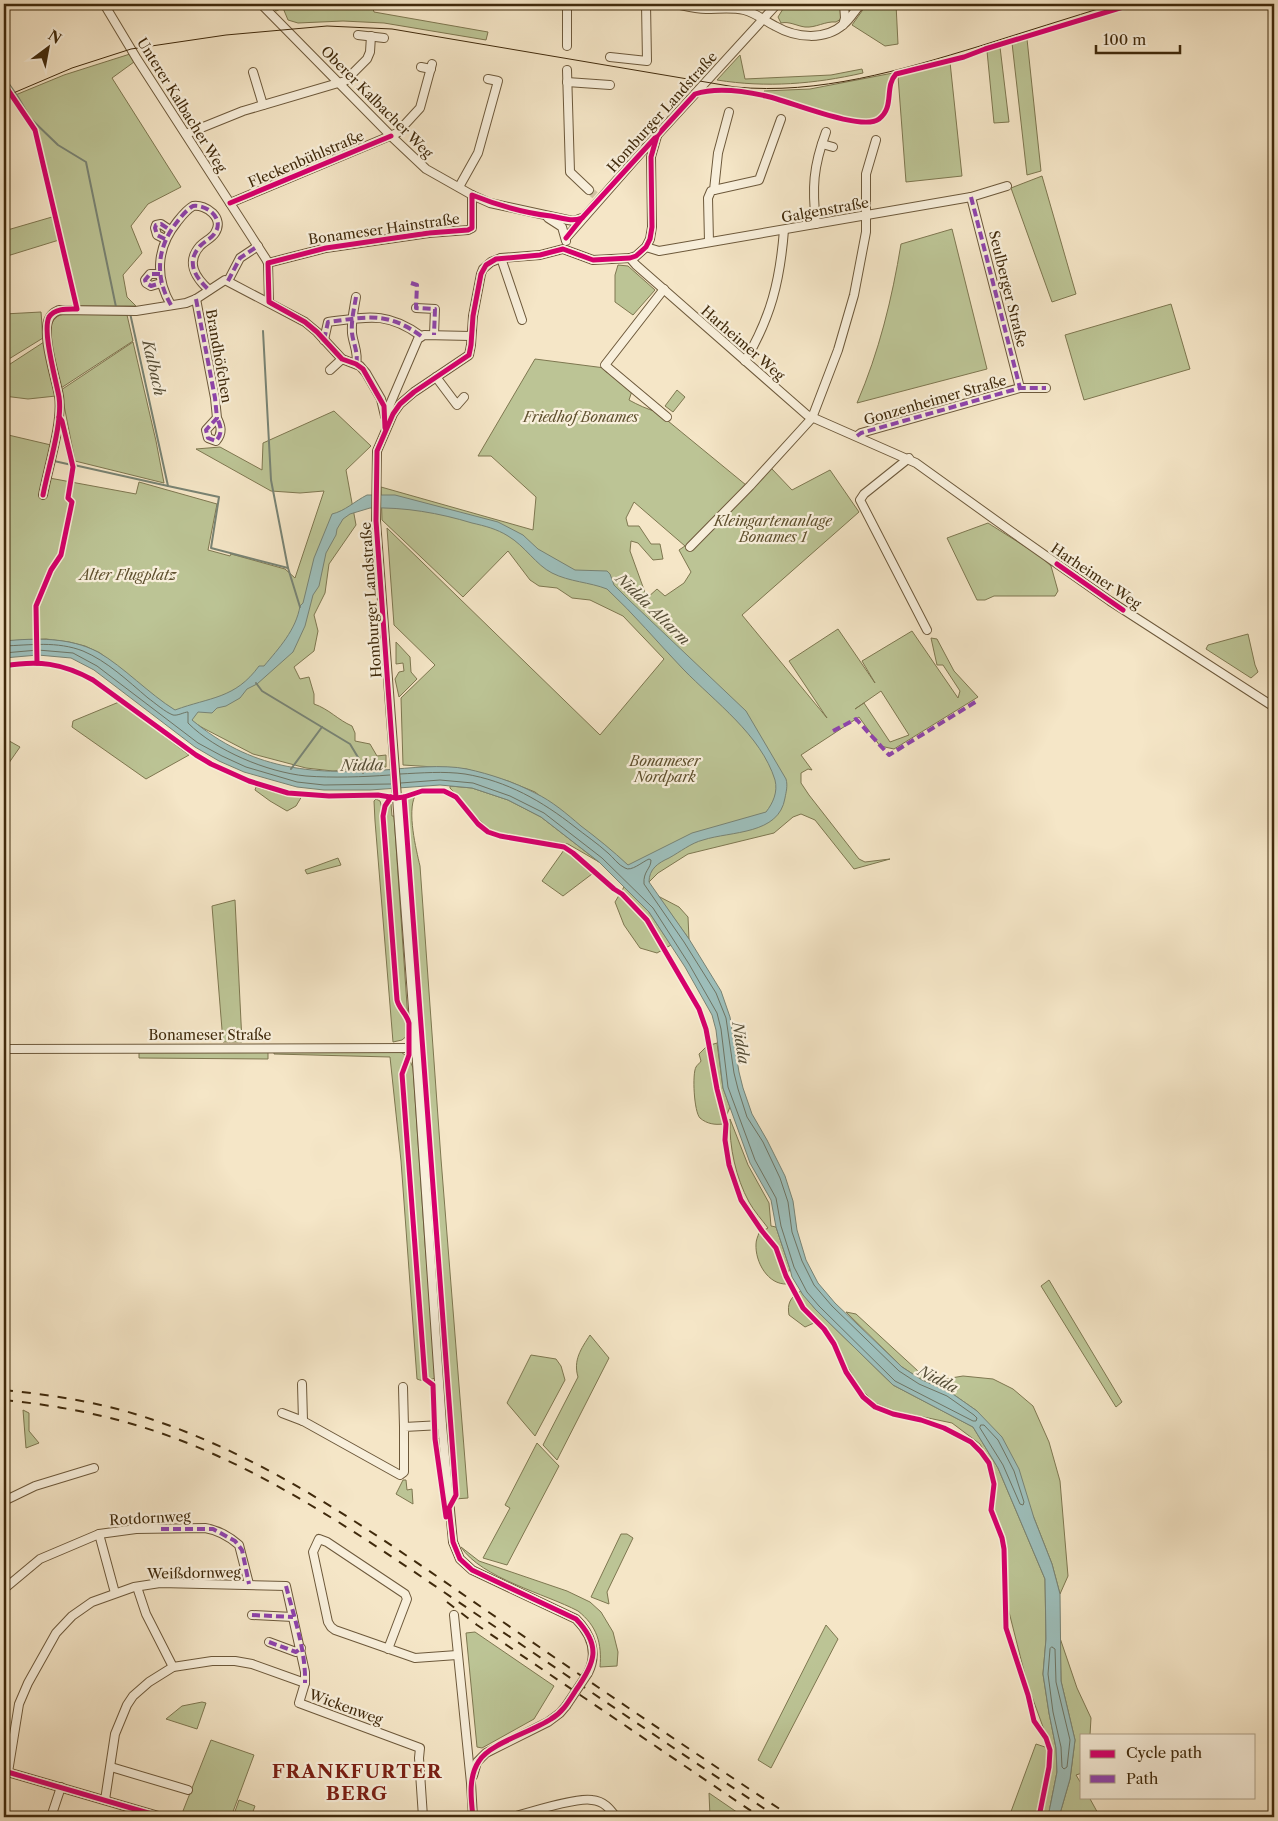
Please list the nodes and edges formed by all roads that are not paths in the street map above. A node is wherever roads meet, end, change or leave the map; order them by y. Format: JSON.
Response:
{"nodes":[{"id":1,"x":104,"y":4,"type":"edge"},
{"id":2,"x":262,"y":4,"type":"edge"},
{"id":3,"x":567,"y":4,"type":"edge"},
{"id":4,"x":646,"y":4,"type":"edge"},
{"id":5,"x":676,"y":4,"type":"edge"},
{"id":6,"x":777,"y":4,"type":"edge"},
{"id":7,"x":844,"y":4,"type":"edge"},
{"id":8,"x":860,"y":5,"type":"edge"},
{"id":9,"x":730,"y":6,"type":"edge"},
{"id":10,"x":763,"y":19,"type":"junction"},
{"id":11,"x":843,"y":24,"type":"junction"},
{"id":12,"x":358,"y":35,"type":"dead end"},
{"id":13,"x":370,"y":36,"type":"junction"},
{"id":14,"x":384,"y":38,"type":"dead end"},
{"id":15,"x":567,"y":46,"type":"dead end"},
{"id":16,"x":610,"y":57,"type":"dead end"},
{"id":17,"x":421,"y":67,"type":"dead end"},
{"id":18,"x":567,"y":70,"type":"dead end"},
{"id":19,"x":253,"y":72,"type":"dead end"},
{"id":20,"x":488,"y":79,"type":"dead end"},
{"id":21,"x":567,"y":82,"type":"junction"},
{"id":22,"x":339,"y":83,"type":"junction"},
{"id":23,"x":610,"y":85,"type":"dead end"},
{"id":24,"x":263,"y":105,"type":"junction"},
{"id":25,"x":728,"y":112,"type":"dead end"},
{"id":26,"x":714,"y":127,"type":"dead end"},
{"id":27,"x":723,"y":130,"type":"junction"},
{"id":28,"x":787,"y":130,"type":"dead end"},
{"id":29,"x":826,"y":132,"type":"dead end"},
{"id":30,"x":186,"y":134,"type":"junction"},
{"id":31,"x":391,"y":136,"type":"junction"},
{"id":32,"x":657,"y":136,"type":"junction"},
{"id":33,"x":876,"y":140,"type":"dead end"},
{"id":34,"x":822,"y":144,"type":"junction"},
{"id":35,"x":833,"y":147,"type":"dead end"},
{"id":36,"x":870,"y":154,"type":"junction"},
{"id":37,"x":880,"y":157,"type":"dead end"},
{"id":38,"x":631,"y":165,"type":"junction"},
{"id":39,"x":651,"y":171,"type":"junction"},
{"id":40,"x":1007,"y":186,"type":"dead end"},
{"id":41,"x":459,"y":187,"type":"junction"},
{"id":42,"x":589,"y":190,"type":"tunnel mouth"},
{"id":43,"x":714,"y":190,"type":"junction"},
{"id":44,"x":472,"y":195,"type":"junction"},
{"id":45,"x":971,"y":197,"type":"junction"},
{"id":46,"x":230,"y":203,"type":"junction"},
{"id":47,"x":544,"y":216,"type":"junction"},
{"id":48,"x":866,"y":216,"type":"junction"},
{"id":49,"x":582,"y":218,"type":"junction"},
{"id":50,"x":816,"y":224,"type":"junction"},
{"id":51,"x":170,"y":230,"type":"junction"},
{"id":52,"x":784,"y":230,"type":"junction"},
{"id":53,"x":566,"y":238,"type":"junction"},
{"id":54,"x":165,"y":239,"type":"junction"},
{"id":55,"x":709,"y":242,"type":"junction"},
{"id":56,"x":258,"y":246,"type":"junction"},
{"id":57,"x":646,"y":247,"type":"junction"},
{"id":58,"x":567,"y":250,"type":"junction"},
{"id":59,"x":500,"y":258,"type":"junction"},
{"id":60,"x":630,"y":258,"type":"junction"},
{"id":61,"x":268,"y":263,"type":"junction"},
{"id":62,"x":160,"y":274,"type":"junction"},
{"id":63,"x":228,"y":281,"type":"junction"},
{"id":64,"x":161,"y":283,"type":"junction"},
{"id":65,"x":664,"y":288,"type":"junction"},
{"id":66,"x":209,"y":290,"type":"junction"},
{"id":67,"x":356,"y":297,"type":"dead end"},
{"id":68,"x":196,"y":299,"type":"junction"},
{"id":69,"x":269,"y":302,"type":"junction"},
{"id":70,"x":171,"y":306,"type":"junction"},
{"id":71,"x":416,"y":308,"type":"dead end"},
{"id":72,"x":352,"y":318,"type":"junction"},
{"id":73,"x":522,"y":320,"type":"dead end"},
{"id":74,"x":434,"y":335,"type":"junction"},
{"id":75,"x":421,"y":336,"type":"junction"},
{"id":76,"x":471,"y":336,"type":"junction"},
{"id":77,"x":324,"y":340,"type":"junction"},
{"id":78,"x":342,"y":359,"type":"junction"},
{"id":79,"x":745,"y":361,"type":"junction"},
{"id":80,"x":356,"y":364,"type":"junction"},
{"id":81,"x":330,"y":370,"type":"dead end"},
{"id":82,"x":436,"y":377,"type":"junction"},
{"id":83,"x":1020,"y":388,"type":"junction"},
{"id":84,"x":1046,"y":388,"type":"dead end"},
{"id":85,"x":464,"y":397,"type":"dead end"},
{"id":86,"x":392,"y":410,"type":"junction"},
{"id":87,"x":667,"y":417,"type":"dead end"},
{"id":88,"x":217,"y":418,"type":"dead end"},
{"id":89,"x":812,"y":418,"type":"junction"},
{"id":90,"x":858,"y":436,"type":"junction"},
{"id":91,"x":909,"y":458,"type":"junction"},
{"id":92,"x":43,"y":495,"type":"dead end"},
{"id":93,"x":690,"y":547,"type":"dead end"},
{"id":94,"x":927,"y":630,"type":"dead end"},
{"id":95,"x":1274,"y":707,"type":"edge"},
{"id":96,"x":416,"y":1048,"type":"junction"},
{"id":97,"x":4,"y":1049,"type":"edge"},
{"id":98,"x":302,"y":1384,"type":"dead end"},
{"id":99,"x":402,"y":1387,"type":"dead end"},
{"id":100,"x":282,"y":1413,"type":"dead end"},
{"id":101,"x":302,"y":1421,"type":"junction"},
{"id":102,"x":442,"y":1425,"type":"junction"},
{"id":103,"x":404,"y":1427,"type":"junction"},
{"id":104,"x":94,"y":1468,"type":"dead end"},
{"id":105,"x":4,"y":1500,"type":"edge"},
{"id":106,"x":99,"y":1534,"type":"junction"},
{"id":107,"x":249,"y":1584,"type":"junction"},
{"id":108,"x":137,"y":1587,"type":"junction"},
{"id":109,"x":4,"y":1589,"type":"edge"},
{"id":110,"x":115,"y":1593,"type":"junction"},
{"id":111,"x":454,"y":1615,"type":"dead end"},
{"id":112,"x":252,"y":1616,"type":"dead end"},
{"id":113,"x":294,"y":1617,"type":"junction"},
{"id":114,"x":269,"y":1642,"type":"dead end"},
{"id":115,"x":301,"y":1648,"type":"junction"},
{"id":116,"x":388,"y":1649,"type":"junction"},
{"id":117,"x":457,"y":1655,"type":"junction"},
{"id":118,"x":173,"y":1667,"type":"junction"},
{"id":119,"x":305,"y":1683,"type":"junction"},
{"id":120,"x":467,"y":1744,"type":"junction"},
{"id":121,"x":482,"y":1756,"type":"junction"},
{"id":122,"x":111,"y":1767,"type":"junction"},
{"id":123,"x":6,"y":1771,"type":"edge"},
{"id":124,"x":471,"y":1783,"type":"junction"},
{"id":125,"x":61,"y":1787,"type":"junction"},
{"id":126,"x":188,"y":1790,"type":"dead end"},
{"id":127,"x":105,"y":1800,"type":"junction"},
{"id":128,"x":51,"y":1817,"type":"edge"},
{"id":129,"x":162,"y":1817,"type":"edge"},
{"id":130,"x":424,"y":1817,"type":"edge"},
{"id":131,"x":473,"y":1817,"type":"edge"},
{"id":132,"x":513,"y":1817,"type":"edge"},
{"id":133,"x":616,"y":1817,"type":"edge"}],
"edges":[{"from":1,"to":30,"type":"street","name":"Unterer Kalbacher Weg"},
{"from":2,"to":22,"type":"street","name":"Oberer Kalbacher Weg"},
{"from":3,"to":15,"type":"street"},
{"from":4,"to":16,"type":"street"},
{"from":5,"to":9,"type":"street"},
{"from":6,"to":10,"type":"street","name":"Homburger Landstraße"},
{"from":7,"to":8,"type":"street"},
{"from":7,"to":11,"type":"street"},
{"from":8,"to":11,"type":"street"},
{"from":9,"to":10,"type":"street"},
{"from":10,"to":11,"type":"street"},
{"from":10,"to":32,"type":"street","name":"Homburger Landstraße"},
{"from":12,"to":13,"type":"street"},
{"from":13,"to":14,"type":"street"},
{"from":13,"to":22,"type":"street"},
{"from":17,"to":31,"type":"street","name":"Fleckenbühlstraße"},
{"from":18,"to":21,"type":"street"},
{"from":19,"to":24,"type":"street"},
{"from":20,"to":41,"type":"street"},
{"from":21,"to":23,"type":"street"},
{"from":21,"to":42,"type":"street"},
{"from":22,"to":24,"type":"street"},
{"from":22,"to":31,"type":"street","name":"Oberer Kalbacher Weg"},
{"from":24,"to":30,"type":"street"},
{"from":25,"to":27,"type":"street"},
{"from":26,"to":27,"type":"street"},
{"from":27,"to":43,"type":"street"},
{"from":28,"to":43,"type":"street"},
{"from":29,"to":34,"type":"street"},
{"from":30,"to":46,"type":"street","name":"Unterer Kalbacher Weg"},
{"from":31,"to":41,"type":"street","name":"Oberer Kalbacher Weg"},
{"from":31,"to":46,"type":"street","name":"Fleckenbühlstraße"},
{"from":32,"to":38,"type":"street","name":"Homburger Landstraße"},
{"from":32,"to":39,"type":"street"},
{"from":33,"to":36,"type":"street"},
{"from":34,"to":35,"type":"street"},
{"from":34,"to":50,"type":"street"},
{"from":36,"to":37,"type":"street"},
{"from":36,"to":48,"type":"street"},
{"from":38,"to":39,"type":"street"},
{"from":38,"to":49,"type":"street","name":"Homburger Landstraße"},
{"from":39,"to":57,"type":"street"},
{"from":40,"to":45,"type":"street","name":"Galgenstraße"},
{"from":41,"to":44,"type":"street","name":"Oberer Kalbacher Weg"},
{"from":43,"to":55,"type":"street"},
{"from":44,"to":47,"type":"street","name":"Oberer Kalbacher Weg"},
{"from":44,"to":61,"type":"street","name":"Bonameser Hainstraße"},
{"from":45,"to":48,"type":"street","name":"Galgenstraße"},
{"from":45,"to":83,"type":"street","name":"Seulberger Straße"},
{"from":46,"to":56,"type":"street","name":"Unterer Kalbacher Weg"},
{"from":47,"to":49,"type":"street","name":"Oberer Kalbacher Weg"},
{"from":47,"to":53,"type":"street","name":"Oberer Kalbacher Weg"},
{"from":48,"to":50,"type":"street","name":"Galgenstraße"},
{"from":48,"to":89,"type":"street"},
{"from":49,"to":53,"type":"street","name":"Homburger Landstraße"},
{"from":50,"to":52,"type":"street","name":"Galgenstraße"},
{"from":51,"to":54,"type":"street"},
{"from":51,"to":54,"type":"street"},
{"from":51,"to":66,"type":"street"},
{"from":52,"to":55,"type":"street","name":"Galgenstraße"},
{"from":52,"to":79,"type":"street"},
{"from":53,"to":58,"type":"street"},
{"from":54,"to":62,"type":"street"},
{"from":55,"to":57,"type":"street","name":"Galgenstraße"},
{"from":56,"to":61,"type":"street","name":"Unterer Kalbacher Weg"},
{"from":56,"to":63,"type":"street"},
{"from":57,"to":60,"type":"street"},
{"from":58,"to":59,"type":"street"},
{"from":58,"to":60,"type":"street"},
{"from":59,"to":73,"type":"street"},
{"from":59,"to":76,"type":"street"},
{"from":60,"to":65,"type":"street","name":"Harheimer Weg"},
{"from":61,"to":69,"type":"street","name":"Unterer Kalbacher Weg"},
{"from":62,"to":64,"type":"street"},
{"from":62,"to":64,"type":"street"},
{"from":63,"to":66,"type":"street"},
{"from":63,"to":69,"type":"street"},
{"from":64,"to":70,"type":"street"},
{"from":65,"to":79,"type":"street","name":"Harheimer Weg"},
{"from":65,"to":87,"type":"street"},
{"from":66,"to":68,"type":"street"},
{"from":67,"to":72,"type":"street"},
{"from":68,"to":70,"type":"street"},
{"from":68,"to":88,"type":"street","name":"Brandhöfchen"},
{"from":69,"to":77,"type":"street"},
{"from":70,"to":92,"type":"street"},
{"from":71,"to":74,"type":"street"},
{"from":72,"to":75,"type":"street"},
{"from":72,"to":77,"type":"street"},
{"from":72,"to":80,"type":"street"},
{"from":74,"to":75,"type":"street"},
{"from":74,"to":76,"type":"street"},
{"from":75,"to":86,"type":"street","name":"Homburger Landstraße"},
{"from":76,"to":82,"type":"street"},
{"from":77,"to":78,"type":"street"},
{"from":78,"to":80,"type":"street"},
{"from":78,"to":81,"type":"street"},
{"from":79,"to":89,"type":"street","name":"Harheimer Weg"},
{"from":80,"to":86,"type":"street"},
{"from":82,"to":85,"type":"street"},
{"from":82,"to":86,"type":"street"},
{"from":83,"to":84,"type":"street","name":"Gonzenheimer Straße"},
{"from":83,"to":90,"type":"street","name":"Gonzenheimer Straße"},
{"from":86,"to":96,"type":"street","name":"Homburger Landstraße"},
{"from":89,"to":90,"type":"street","name":"Harheimer Weg"},
{"from":89,"to":93,"type":"street"},
{"from":90,"to":91,"type":"street","name":"Harheimer Weg"},
{"from":91,"to":94,"type":"street"},
{"from":91,"to":95,"type":"street","name":"Harheimer Weg"},
{"from":96,"to":97,"type":"street","name":"Bonameser Straße"},
{"from":96,"to":102,"type":"street","name":"Homburger Landstraße"},
{"from":98,"to":101,"type":"street"},
{"from":99,"to":103,"type":"street"},
{"from":100,"to":101,"type":"street"},
{"from":101,"to":103,"type":"street"},
{"from":102,"to":103,"type":"street"},
{"from":102,"to":121,"type":"street","name":"Homburger Landstraße","bridge":true},
{"from":104,"to":105,"type":"street"},
{"from":106,"to":107,"type":"street","name":"Rotdornweg"},
{"from":106,"to":109,"type":"street","name":"Rotdornweg"},
{"from":106,"to":110,"type":"street"},
{"from":107,"to":108,"type":"street","name":"Weißdornweg"},
{"from":107,"to":113,"type":"street","name":"Weißdornweg"},
{"from":108,"to":110,"type":"street","name":"Weißdornweg"},
{"from":108,"to":118,"type":"street"},
{"from":110,"to":123,"type":"street","name":"Weißdornweg"},
{"from":111,"to":117,"type":"street"},
{"from":112,"to":113,"type":"street"},
{"from":113,"to":115,"type":"street"},
{"from":114,"to":115,"type":"street"},
{"from":115,"to":119,"type":"street"},
{"from":116,"to":116,"type":"street"},
{"from":116,"to":117,"type":"street"},
{"from":117,"to":120,"type":"street"},
{"from":118,"to":119,"type":"street","name":"Wickenweg"},
{"from":118,"to":122,"type":"street","name":"Wickenweg"},
{"from":119,"to":130,"type":"street","name":"Wickenweg"},
{"from":120,"to":121,"type":"street"},
{"from":120,"to":124,"type":"street"},
{"from":121,"to":124,"type":"street"},
{"from":122,"to":126,"type":"street"},
{"from":122,"to":127,"type":"street","name":"Wickenweg"},
{"from":123,"to":125,"type":"street"},
{"from":124,"to":131,"type":"street"},
{"from":125,"to":127,"type":"street"},
{"from":125,"to":128,"type":"street"},
{"from":127,"to":129,"type":"street"},
{"from":132,"to":133,"type":"street"}]}
